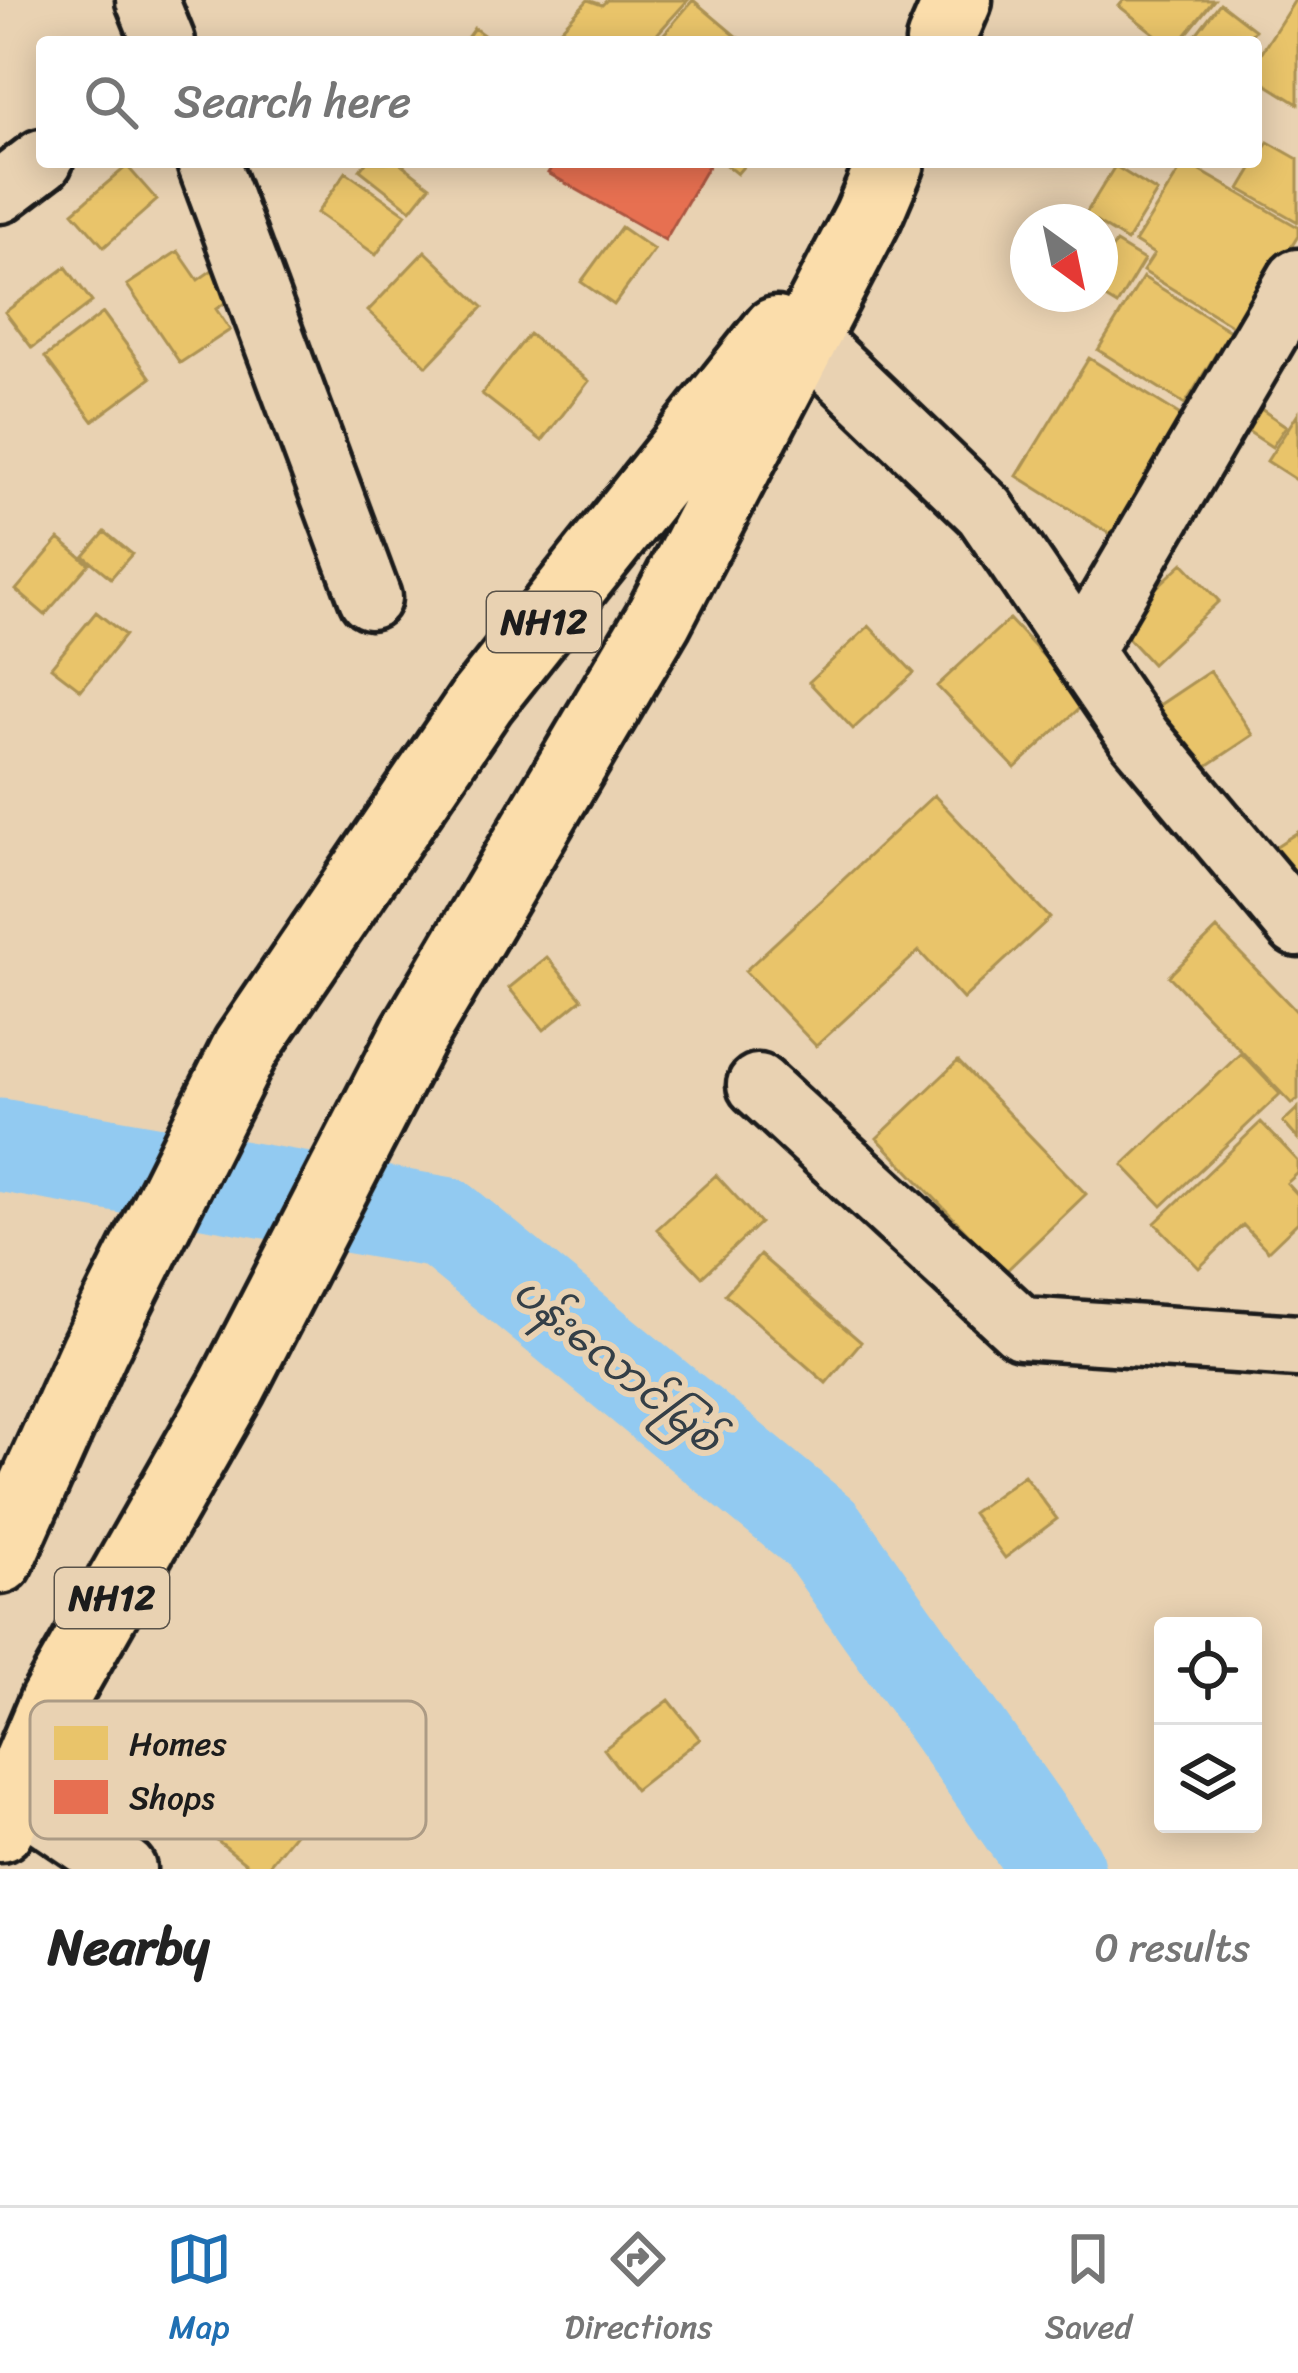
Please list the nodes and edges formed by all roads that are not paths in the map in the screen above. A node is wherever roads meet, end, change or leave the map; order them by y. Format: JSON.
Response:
{"nodes":[{"id":1,"x":147,"y":0,"type":"edge"},
{"id":2,"x":958,"y":0,"type":"edge"},
{"id":3,"x":162,"y":36,"type":"edge"},
{"id":4,"x":943,"y":36,"type":"edge"},
{"id":5,"x":36,"y":165,"type":"edge"},
{"id":6,"x":210,"y":168,"type":"edge"},
{"id":7,"x":879,"y":189,"type":"edge"},
{"id":8,"x":0,"y":192,"type":"edge"},
{"id":9,"x":1298,"y":280,"type":"edge"},
{"id":10,"x":805,"y":338,"type":"junction"},
{"id":11,"x":370,"y":598,"type":"dead end"},
{"id":12,"x":1081,"y":651,"type":"junction"},
{"id":13,"x":1298,"y":926,"type":"edge"},
{"id":14,"x":758,"y":1085,"type":"dead end"},
{"id":15,"x":1298,"y":1346,"type":"edge"},
{"id":16,"x":0,"y":1560,"type":"edge"},
{"id":17,"x":54,"y":1701,"type":"edge"},
{"id":18,"x":30,"y":1756,"type":"edge"},
{"id":19,"x":7,"y":1811,"type":"edge"},
{"id":20,"x":64,"y":1839,"type":"edge"},
{"id":21,"x":125,"y":1869,"type":"edge"}],
"edges":[{"from":1,"to":3,"type":"street"},
{"from":2,"to":4,"type":"highway"},
{"from":5,"to":8,"type":"street"},
{"from":6,"to":11,"type":"street"},
{"from":7,"to":10,"type":"highway","number":"NH12"},
{"from":7,"to":16,"type":"highway","number":"NH12"},
{"from":9,"to":12,"type":"street"},
{"from":10,"to":12,"type":"street"},
{"from":10,"to":17,"type":"highway","number":"NH12"},
{"from":12,"to":13,"type":"street"},
{"from":14,"to":15,"type":"street"},
{"from":18,"to":19,"type":"highway","number":"NH12"},
{"from":20,"to":21,"type":"street"}]}
